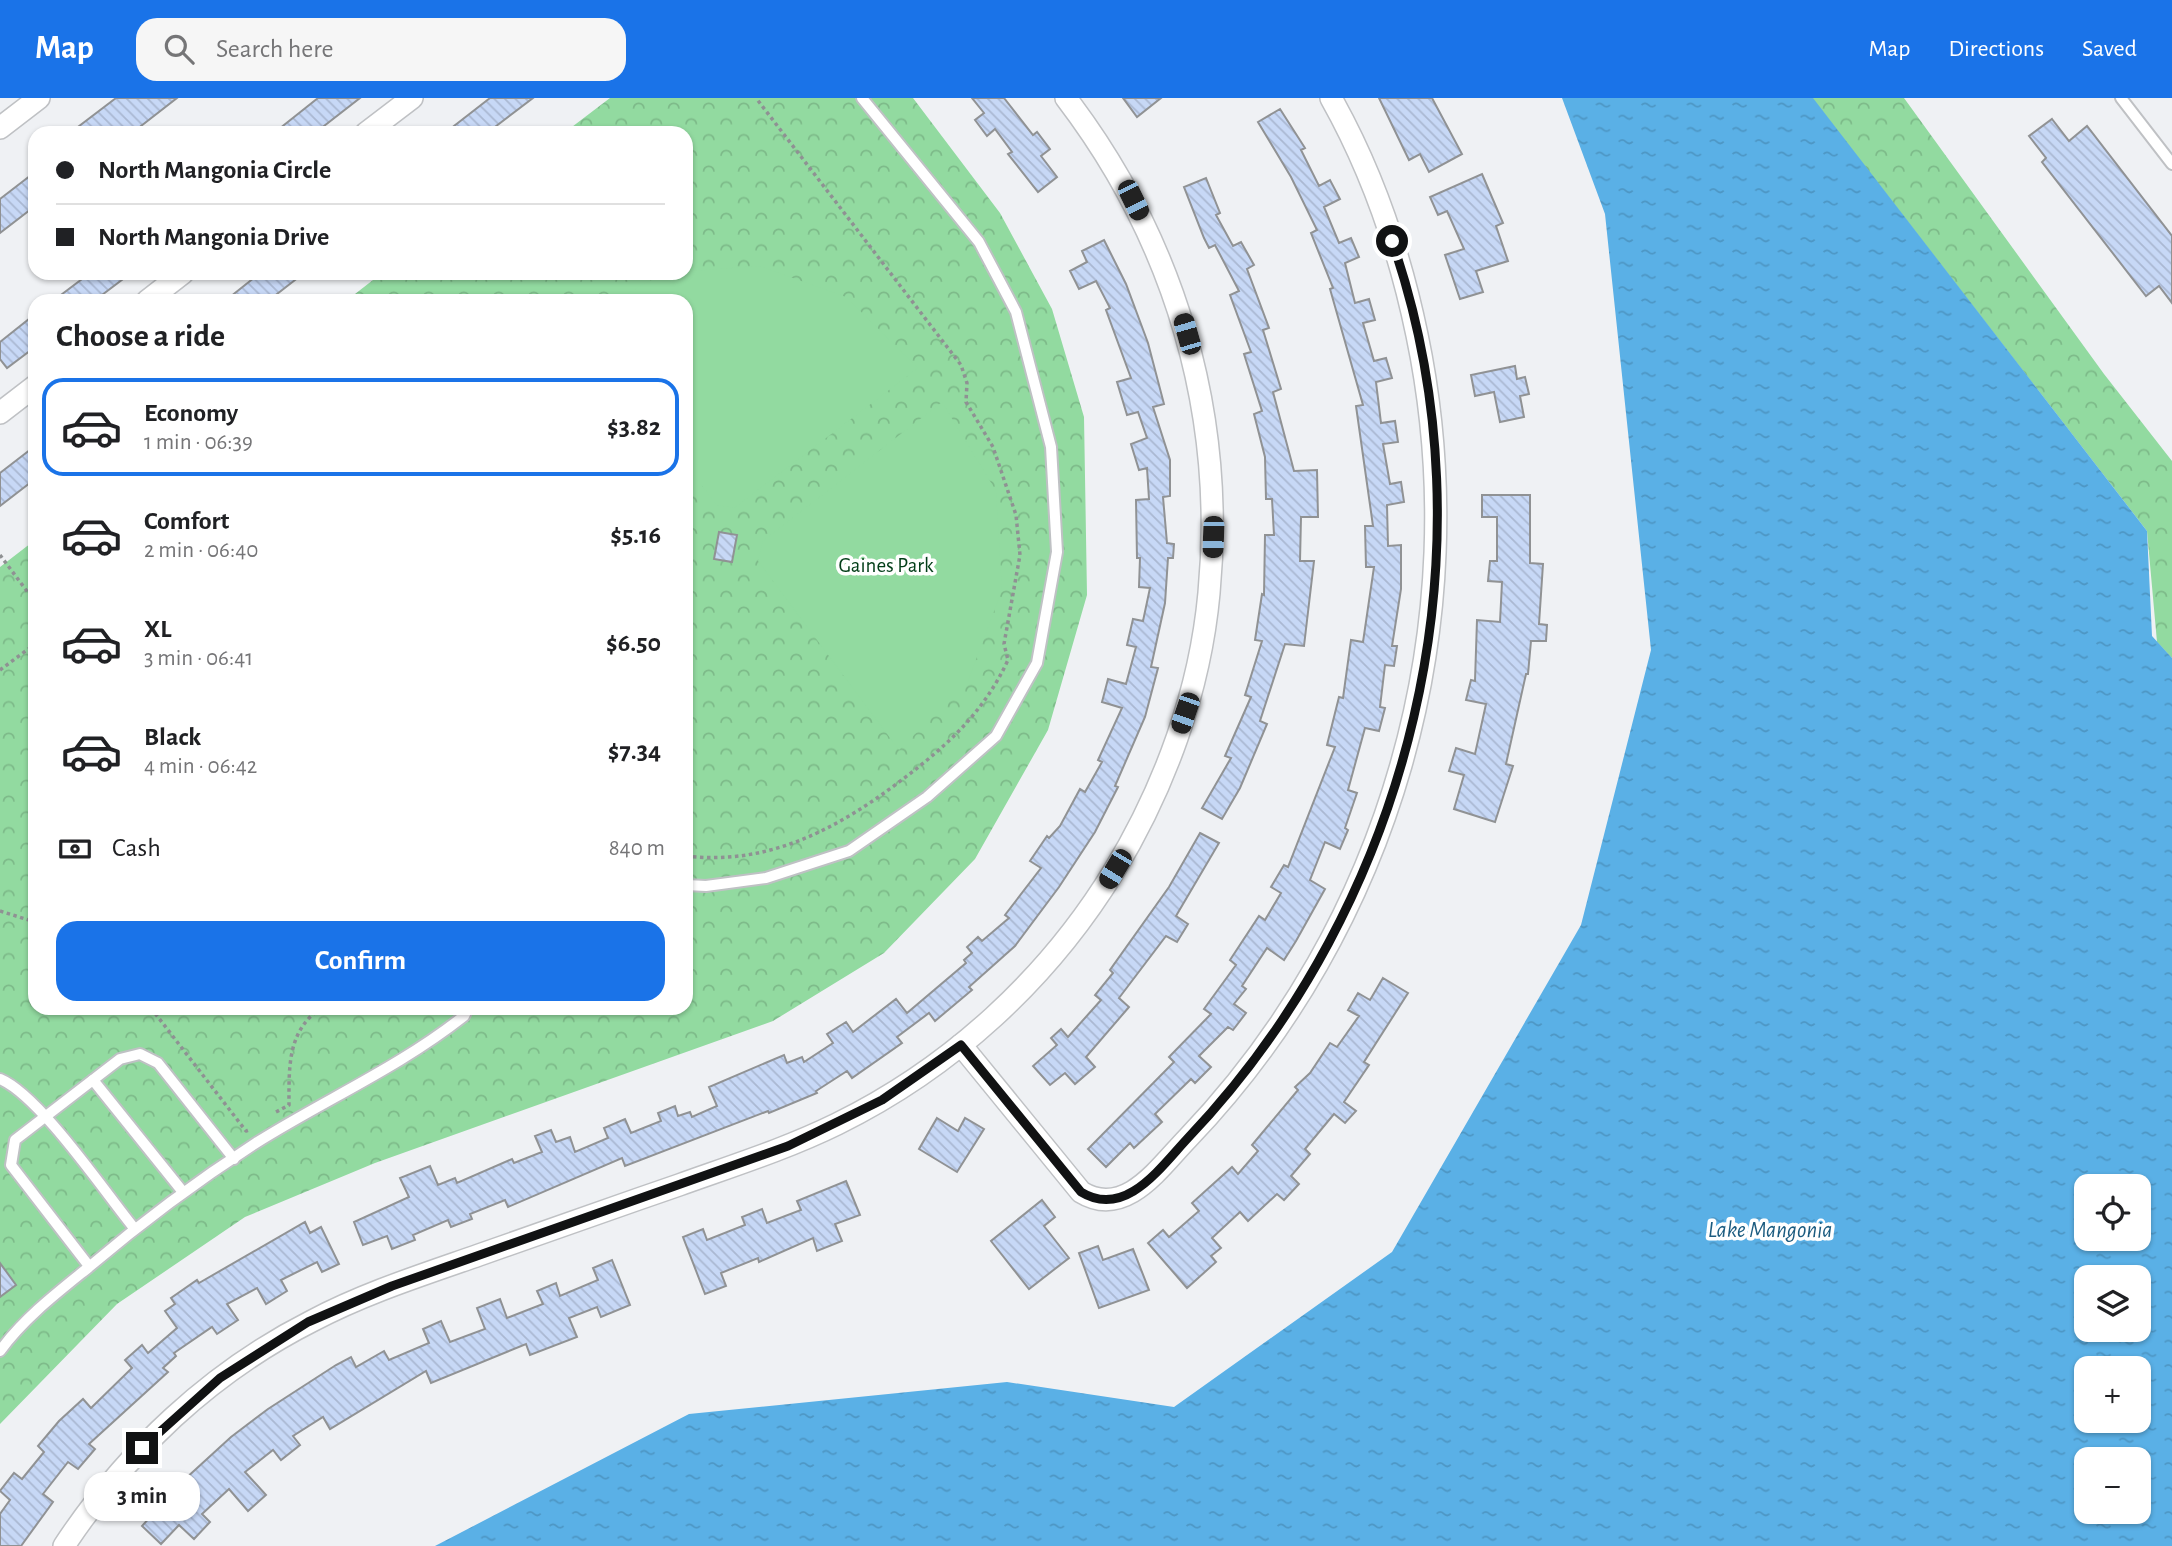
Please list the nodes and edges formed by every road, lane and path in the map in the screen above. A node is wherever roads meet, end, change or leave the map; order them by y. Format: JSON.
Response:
{"nodes":[{"id":1,"x":39,"y":98,"type":"edge"},
{"id":2,"x":412,"y":98,"type":"edge"},
{"id":3,"x":756,"y":98,"type":"edge"},
{"id":4,"x":862,"y":98,"type":"edge"},
{"id":5,"x":1066,"y":98,"type":"edge"},
{"id":6,"x":1331,"y":98,"type":"edge"},
{"id":7,"x":2121,"y":98,"type":"edge"},
{"id":8,"x":375,"y":126,"type":"edge"},
{"id":9,"x":0,"y":128,"type":"edge"},
{"id":10,"x":2172,"y":164,"type":"edge"},
{"id":11,"x":174,"y":280,"type":"edge"},
{"id":12,"x":156,"y":294,"type":"edge"},
{"id":13,"x":28,"y":391,"type":"edge"},
{"id":14,"x":0,"y":413,"type":"edge"},
{"id":15,"x":0,"y":555,"type":"edge"},
{"id":16,"x":28,"y":593,"type":"edge"},
{"id":17,"x":28,"y":649,"type":"edge"},
{"id":18,"x":0,"y":670,"type":"edge"},
{"id":19,"x":693,"y":856,"type":"edge"},
{"id":20,"x":693,"y":885,"type":"edge"},
{"id":21,"x":0,"y":911,"type":"edge"},
{"id":22,"x":28,"y":920,"type":"edge"},
{"id":23,"x":156,"y":1015,"type":"edge"},
{"id":24,"x":315,"y":1015,"type":"edge"},
{"id":25,"x":464,"y":1015,"type":"edge"},
{"id":26,"x":961,"y":1045,"type":"junction"},
{"id":27,"x":0,"y":1079,"type":"edge"},
{"id":28,"x":93,"y":1080,"type":"junction"},
{"id":29,"x":45,"y":1117,"type":"junction"},
{"id":30,"x":268,"y":1118,"type":"dead end"},
{"id":31,"x":257,"y":1125,"type":"dead end"},
{"id":32,"x":234,"y":1158,"type":"junction"},
{"id":33,"x":183,"y":1192,"type":"junction"},
{"id":34,"x":134,"y":1228,"type":"junction"},
{"id":35,"x":89,"y":1266,"type":"junction"},
{"id":36,"x":0,"y":1350,"type":"edge"},
{"id":37,"x":64,"y":1546,"type":"edge"}],
"edges":[{"from":1,"to":9,"type":"street"},
{"from":2,"to":8,"type":"street"},
{"from":3,"to":19,"type":"path"},
{"from":4,"to":20,"type":"lane"},
{"from":5,"to":26,"type":"street"},
{"from":6,"to":26,"type":"street"},
{"from":7,"to":10,"type":"lane"},
{"from":11,"to":12,"type":"street"},
{"from":13,"to":14,"type":"street"},
{"from":15,"to":16,"type":"path"},
{"from":17,"to":18,"type":"path"},
{"from":21,"to":22,"type":"path"},
{"from":23,"to":31,"type":"path"},
{"from":24,"to":30,"type":"path"},
{"from":25,"to":32,"type":"lane"},
{"from":26,"to":37,"type":"street"},
{"from":27,"to":29,"type":"lane"},
{"from":28,"to":29,"type":"lane"},
{"from":28,"to":32,"type":"lane"},
{"from":28,"to":33,"type":"lane"},
{"from":29,"to":34,"type":"lane"},
{"from":29,"to":35,"type":"lane"},
{"from":32,"to":33,"type":"lane"},
{"from":33,"to":34,"type":"lane"},
{"from":34,"to":35,"type":"lane"},
{"from":35,"to":36,"type":"lane"}]}
